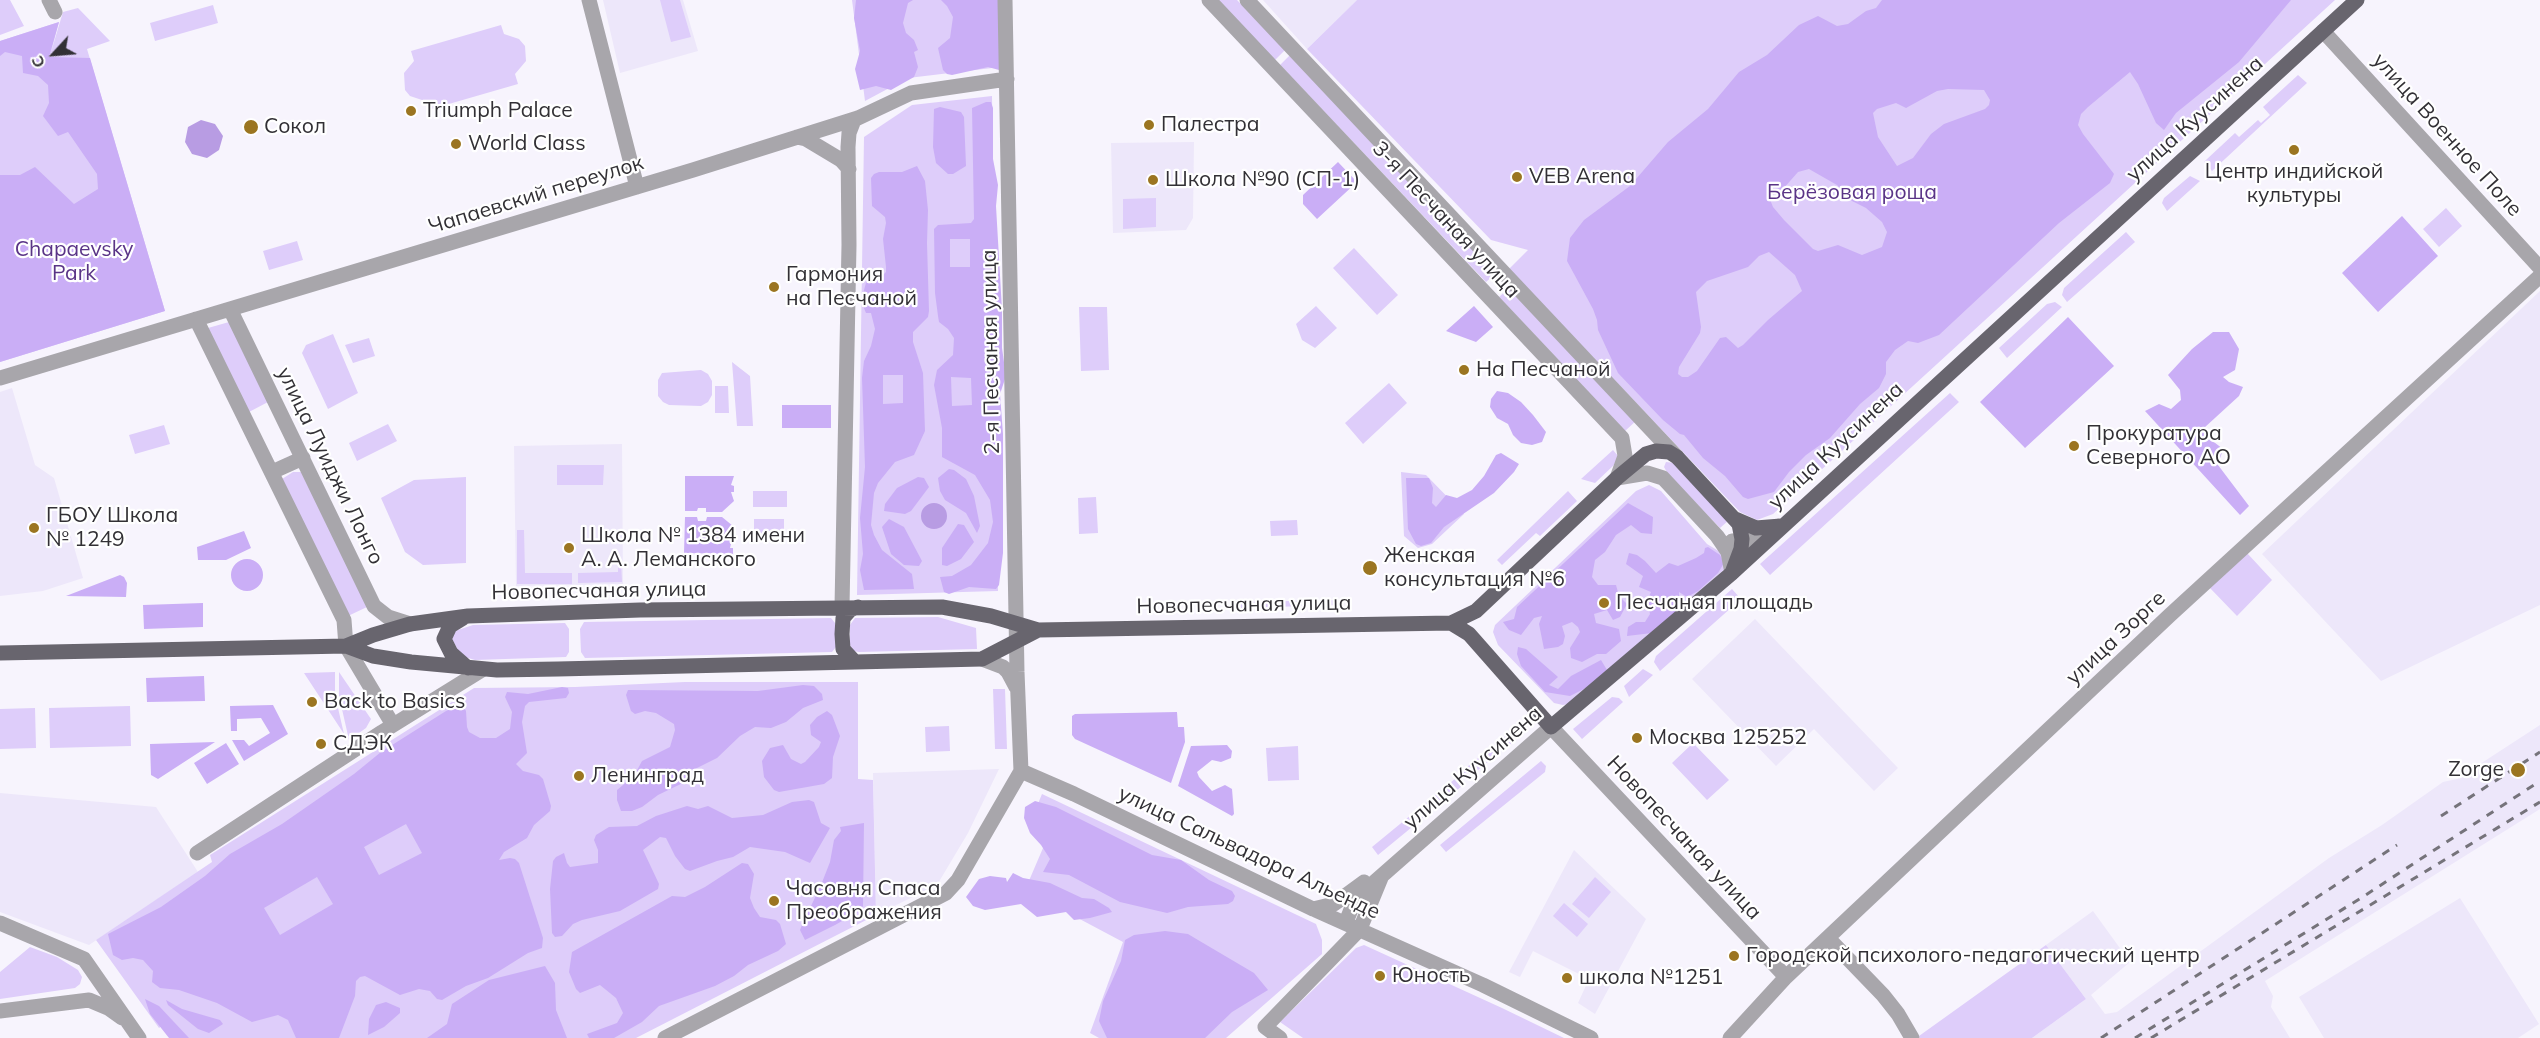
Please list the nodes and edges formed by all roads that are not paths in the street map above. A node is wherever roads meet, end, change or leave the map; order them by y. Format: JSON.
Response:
{"nodes":[{"id":1,"x":589,"y":0,"type":"edge"},
{"id":2,"x":1005,"y":0,"type":"edge"},
{"id":3,"x":1209,"y":0,"type":"edge"},
{"id":4,"x":1247,"y":0,"type":"edge"},
{"id":5,"x":2357,"y":0,"type":"edge"},
{"id":6,"x":2323,"y":31,"type":"junction"},
{"id":7,"x":1007,"y":79,"type":"junction"},
{"id":8,"x":854,"y":120,"type":"junction"},
{"id":9,"x":797,"y":137,"type":"junction"},
{"id":10,"x":849,"y":169,"type":"junction"},
{"id":11,"x":637,"y":187,"type":"junction"},
{"id":12,"x":2540,"y":268,"type":"edge"},
{"id":13,"x":2540,"y":276,"type":"edge"},
{"id":14,"x":230,"y":309,"type":"junction"},
{"id":15,"x":196,"y":319,"type":"junction"},
{"id":16,"x":0,"y":378,"type":"edge"},
{"id":17,"x":1677,"y":457,"type":"junction"},
{"id":18,"x":303,"y":458,"type":"junction"},
{"id":19,"x":272,"y":472,"type":"junction"},
{"id":20,"x":1617,"y":478,"type":"junction"},
{"id":21,"x":1735,"y":519,"type":"junction"},
{"id":22,"x":1781,"y":526,"type":"junction"},
{"id":23,"x":1717,"y":537,"type":"junction"},
{"id":24,"x":1742,"y":541,"type":"junction"},
{"id":25,"x":1732,"y":573,"type":"junction"},
{"id":26,"x":1486,"y":601,"type":"junction"},
{"id":27,"x":842,"y":607,"type":"junction"},
{"id":28,"x":858,"y":607,"type":"junction"},
{"id":29,"x":468,"y":616,"type":"junction"},
{"id":30,"x":1451,"y":623,"type":"junction"},
{"id":31,"x":410,"y":624,"type":"junction"},
{"id":32,"x":1016,"y":624,"type":"junction"},
{"id":33,"x":1038,"y":630,"type":"junction"},
{"id":34,"x":1017,"y":640,"type":"junction"},
{"id":35,"x":1476,"y":642,"type":"junction"},
{"id":36,"x":346,"y":646,"type":"junction"},
{"id":37,"x":0,"y":653,"type":"edge"},
{"id":38,"x":982,"y":659,"type":"junction"},
{"id":39,"x":854,"y":661,"type":"junction"},
{"id":40,"x":475,"y":669,"type":"junction"},
{"id":41,"x":1017,"y":690,"type":"junction"},
{"id":42,"x":393,"y":724,"type":"junction"},
{"id":43,"x":1551,"y":727,"type":"junction"},
{"id":44,"x":1021,"y":771,"type":"junction"},
{"id":45,"x":197,"y":853,"type":"dead end"},
{"id":46,"x":1383,"y":873,"type":"junction"},
{"id":47,"x":1313,"y":909,"type":"junction"},
{"id":48,"x":0,"y":923,"type":"edge"},
{"id":49,"x":1353,"y":926,"type":"junction"},
{"id":50,"x":1828,"y":938,"type":"junction"},
{"id":51,"x":1786,"y":977,"type":"junction"},
{"id":52,"x":0,"y":1011,"type":"edge"},
{"id":53,"x":129,"y":1024,"type":"junction"},
{"id":54,"x":139,"y":1038,"type":"edge"},
{"id":55,"x":665,"y":1038,"type":"edge"},
{"id":56,"x":1280,"y":1038,"type":"edge"},
{"id":57,"x":1591,"y":1038,"type":"edge"},
{"id":58,"x":1730,"y":1038,"type":"edge"},
{"id":59,"x":1912,"y":1038,"type":"edge"}],
"edges":[{"from":1,"to":11,"type":"street"},
{"from":2,"to":7,"type":"street"},
{"from":3,"to":20,"type":"street","name":"3-я Песчаная улица"},
{"from":4,"to":17,"type":"street","name":"3-я Песчаная улица"},
{"from":5,"to":6,"type":"main road","name":"улица Куусинена"},
{"from":6,"to":12,"type":"street","name":"улица Военное Поле"},
{"from":6,"to":22,"type":"main road","name":"улица Куусинена"},
{"from":7,"to":8,"type":"street","name":"Чапаевский переулок"},
{"from":7,"to":32,"type":"street","name":"2-я Песчаная улица"},
{"from":8,"to":9,"type":"street","name":"Чапаевский переулок"},
{"from":8,"to":10,"type":"street"},
{"from":9,"to":10,"type":"street"},
{"from":9,"to":11,"type":"street","name":"Чапаевский переулок"},
{"from":10,"to":27,"type":"street"},
{"from":11,"to":14,"type":"street","name":"Чапаевский переулок"},
{"from":13,"to":50,"type":"street","name":"улица Зорге"},
{"from":14,"to":15,"type":"street","name":"Чапаевский переулок"},
{"from":14,"to":18,"type":"street","name":"улица Луиджи Лонго"},
{"from":15,"to":16,"type":"street","name":"Чапаевский переулок"},
{"from":15,"to":19,"type":"street"},
{"from":17,"to":20,"type":"main road"},
{"from":17,"to":21,"type":"main road"},
{"from":18,"to":19,"type":"street"},
{"from":18,"to":31,"type":"street","name":"улица Луиджи Лонго"},
{"from":19,"to":36,"type":"street"},
{"from":20,"to":23,"type":"street"},
{"from":20,"to":26,"type":"main road"},
{"from":21,"to":22,"type":"main road"},
{"from":21,"to":24,"type":"main road"},
{"from":22,"to":24,"type":"street"},
{"from":22,"to":25,"type":"main road","name":"улица Куусинена"},
{"from":23,"to":24,"type":"street"},
{"from":23,"to":25,"type":"street"},
{"from":24,"to":25,"type":"main road"},
{"from":25,"to":43,"type":"main road","name":"улица Куусинена"},
{"from":26,"to":30,"type":"main road"},
{"from":26,"to":35,"type":"main road"},
{"from":27,"to":28,"type":"main road","name":"Новопесчаная улица"},
{"from":27,"to":29,"type":"main road","name":"Новопесчаная улица"},
{"from":28,"to":32,"type":"main road","name":"Новопесчаная улица"},
{"from":28,"to":39,"type":"main road"},
{"from":29,"to":31,"type":"main road","name":"Новопесчаная улица"},
{"from":29,"to":40,"type":"main road"},
{"from":30,"to":33,"type":"main road","name":"Новопесчаная улица"},
{"from":30,"to":35,"type":"main road"},
{"from":31,"to":36,"type":"main road","name":"Новопесчаная улица"},
{"from":32,"to":33,"type":"main road","name":"Новопесчаная улица"},
{"from":32,"to":34,"type":"street"},
{"from":33,"to":34,"type":"main road","name":"Новопесчаная улица"},
{"from":34,"to":38,"type":"main road","name":"Новопесчаная улица"},
{"from":34,"to":41,"type":"street"},
{"from":35,"to":43,"type":"main road"},
{"from":36,"to":37,"type":"main road","name":"Новопесчаная улица"},
{"from":36,"to":40,"type":"main road","name":"Новопесчаная улица"},
{"from":36,"to":42,"type":"street"},
{"from":38,"to":39,"type":"main road","name":"Новопесчаная улица"},
{"from":38,"to":41,"type":"street"},
{"from":39,"to":40,"type":"main road","name":"Новопесчаная улица"},
{"from":40,"to":42,"type":"street"},
{"from":41,"to":44,"type":"street"},
{"from":42,"to":45,"type":"street"},
{"from":43,"to":46,"type":"street","name":"улица Куусинена"},
{"from":43,"to":51,"type":"street","name":"Новопесчаная улица"},
{"from":44,"to":47,"type":"street","name":"улица Сальвадора Альенде"},
{"from":44,"to":55,"type":"street"},
{"from":46,"to":47,"type":"street"},
{"from":46,"to":49,"type":"street","name":"улица Куусинена"},
{"from":47,"to":49,"type":"street","name":"улица Сальвадора Альенде"},
{"from":48,"to":53,"type":"street"},
{"from":49,"to":56,"type":"street","name":"улица Куусинена"},
{"from":49,"to":57,"type":"street","name":"улица Сальвадора Альенде"},
{"from":50,"to":51,"type":"street","name":"улица Зорге"},
{"from":50,"to":59,"type":"street"},
{"from":51,"to":58,"type":"street","name":"улица Зорге"},
{"from":52,"to":53,"type":"street"},
{"from":53,"to":54,"type":"street"}]}
